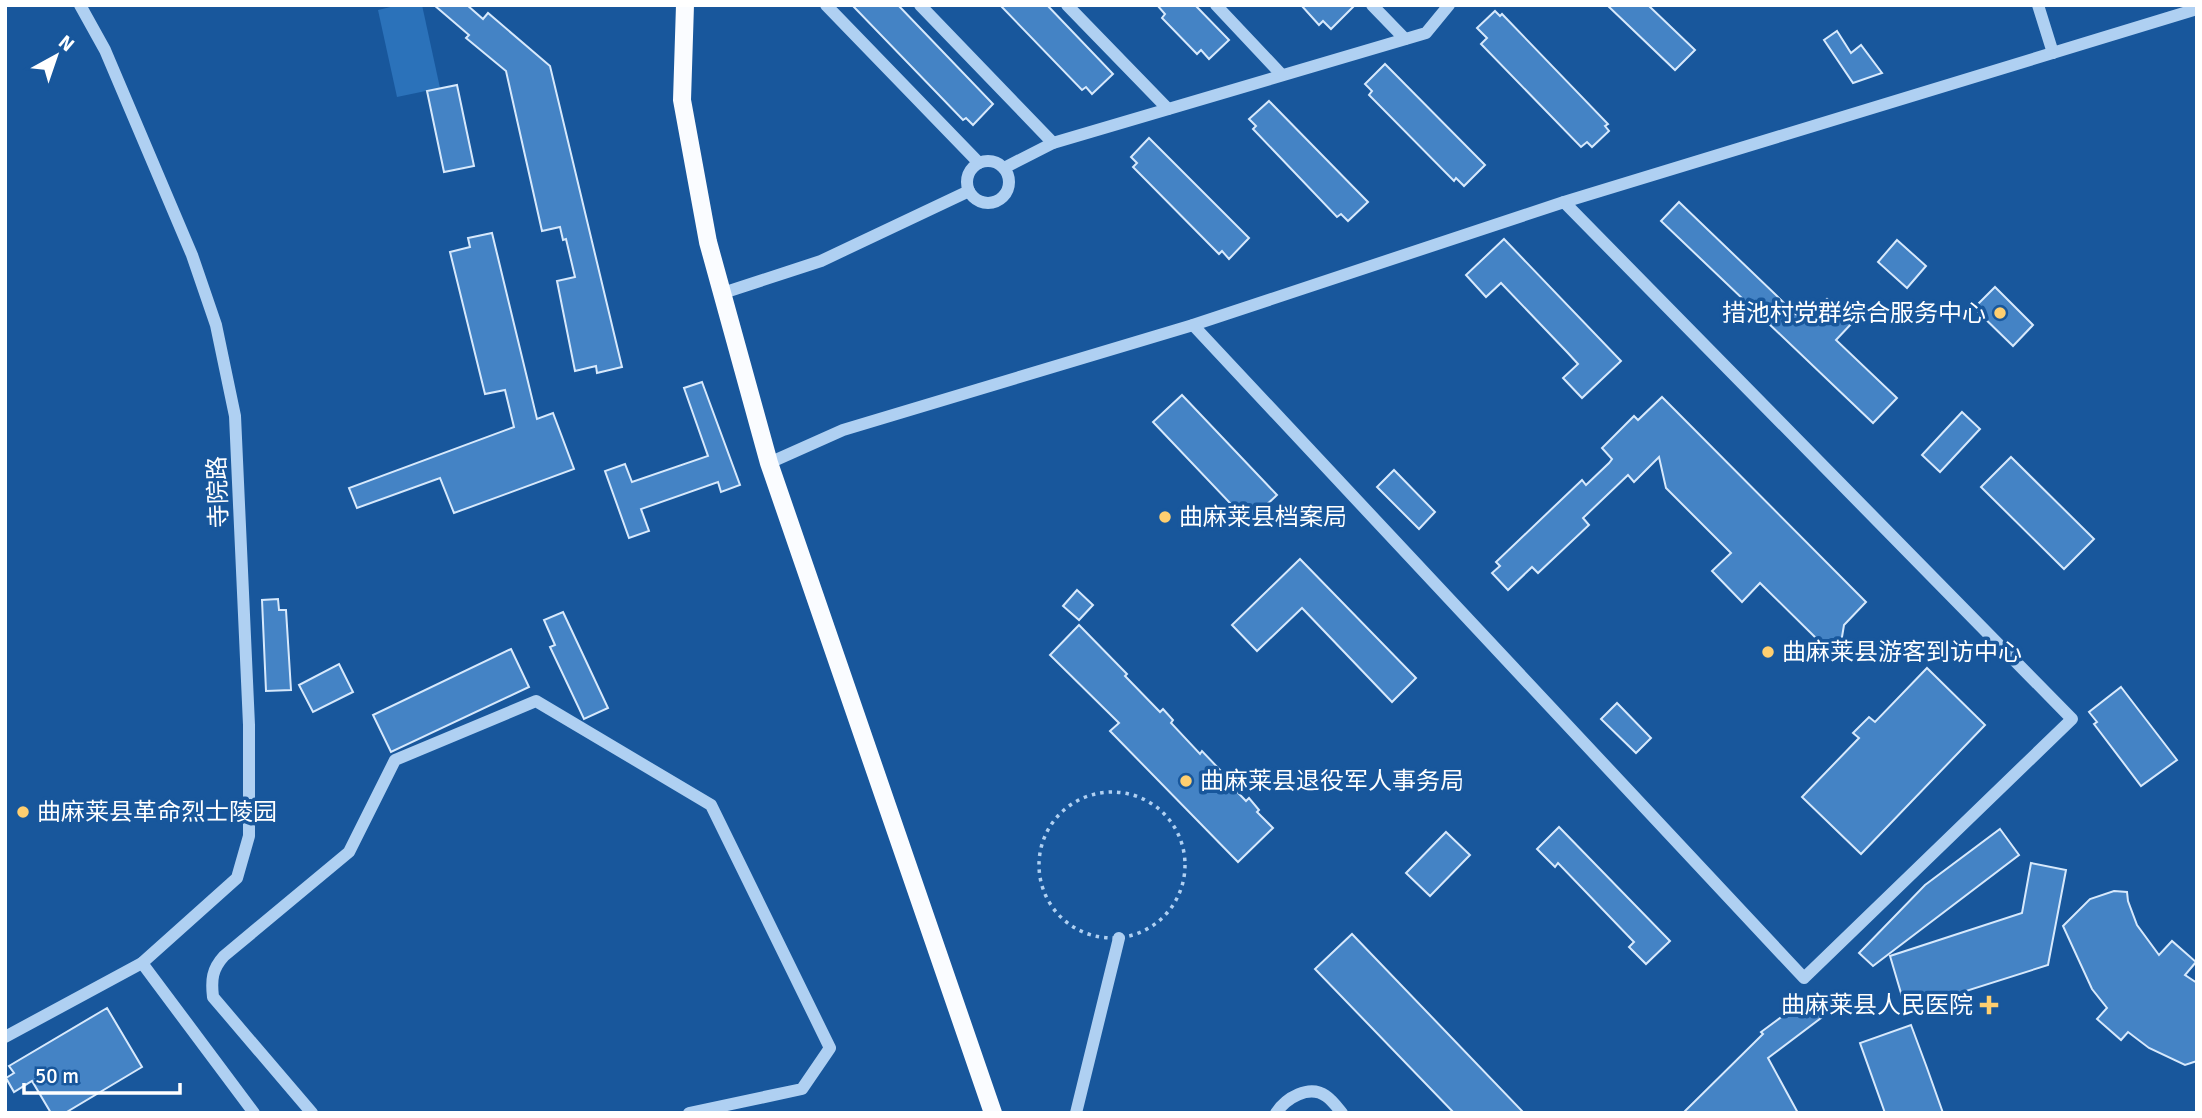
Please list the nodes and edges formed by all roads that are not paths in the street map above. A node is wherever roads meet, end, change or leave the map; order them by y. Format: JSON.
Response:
{"nodes":[{"id":1,"x":80,"y":5,"type":"edge"},
{"id":2,"x":685,"y":5,"type":"edge"},
{"id":3,"x":826,"y":5,"type":"edge"},
{"id":4,"x":920,"y":5,"type":"edge"},
{"id":5,"x":1067,"y":5,"type":"edge"},
{"id":6,"x":1216,"y":5,"type":"edge"},
{"id":7,"x":1372,"y":5,"type":"edge"},
{"id":8,"x":1450,"y":5,"type":"edge"},
{"id":9,"x":2038,"y":5,"type":"edge"},
{"id":10,"x":2197,"y":9,"type":"edge"},
{"id":11,"x":1405,"y":39,"type":"junction"},
{"id":12,"x":2053,"y":53,"type":"junction"},
{"id":13,"x":1282,"y":75,"type":"junction"},
{"id":14,"x":1168,"y":109,"type":"junction"},
{"id":15,"x":1053,"y":143,"type":"junction"},
{"id":16,"x":979,"y":163,"type":"junction"},
{"id":17,"x":1004,"y":167,"type":"junction"},
{"id":18,"x":969,"y":191,"type":"junction"},
{"id":19,"x":1564,"y":202,"type":"junction"},
{"id":20,"x":723,"y":293,"type":"junction"},
{"id":21,"x":1193,"y":325,"type":"junction"},
{"id":22,"x":769,"y":463,"type":"junction"},
{"id":23,"x":1119,"y":938,"type":"road end"},
{"id":24,"x":142,"y":963,"type":"junction"},
{"id":25,"x":5,"y":1037,"type":"edge"},
{"id":26,"x":254,"y":1113,"type":"edge"},
{"id":27,"x":312,"y":1113,"type":"edge"},
{"id":28,"x":689,"y":1113,"type":"edge"},
{"id":29,"x":993,"y":1113,"type":"edge"},
{"id":30,"x":1076,"y":1113,"type":"edge"},
{"id":31,"x":1276,"y":1113,"type":"edge"},
{"id":32,"x":1342,"y":1113,"type":"edge"}],
"edges":[{"from":1,"to":24,"type":"street","name":"寺院路"},
{"from":2,"to":20,"type":"main road"},
{"from":3,"to":16,"type":"street"},
{"from":4,"to":15,"type":"street"},
{"from":5,"to":14,"type":"street"},
{"from":6,"to":13,"type":"street"},
{"from":7,"to":11,"type":"street"},
{"from":8,"to":11,"type":"street"},
{"from":9,"to":12,"type":"street"},
{"from":10,"to":12,"type":"street"},
{"from":11,"to":13,"type":"street"},
{"from":12,"to":19,"type":"street"},
{"from":13,"to":14,"type":"street"},
{"from":14,"to":15,"type":"street"},
{"from":15,"to":17,"type":"street"},
{"from":16,"to":17,"type":"street"},
{"from":16,"to":18,"type":"street"},
{"from":17,"to":18,"type":"street"},
{"from":18,"to":20,"type":"street"},
{"from":19,"to":21,"type":"street"},
{"from":19,"to":21,"type":"street"},
{"from":20,"to":22,"type":"main road"},
{"from":21,"to":22,"type":"street"},
{"from":22,"to":29,"type":"main road"},
{"from":23,"to":30,"type":"street"},
{"from":24,"to":25,"type":"street","name":"寺院路"},
{"from":24,"to":26,"type":"street"},
{"from":27,"to":28,"type":"street"},
{"from":31,"to":32,"type":"street"}]}
